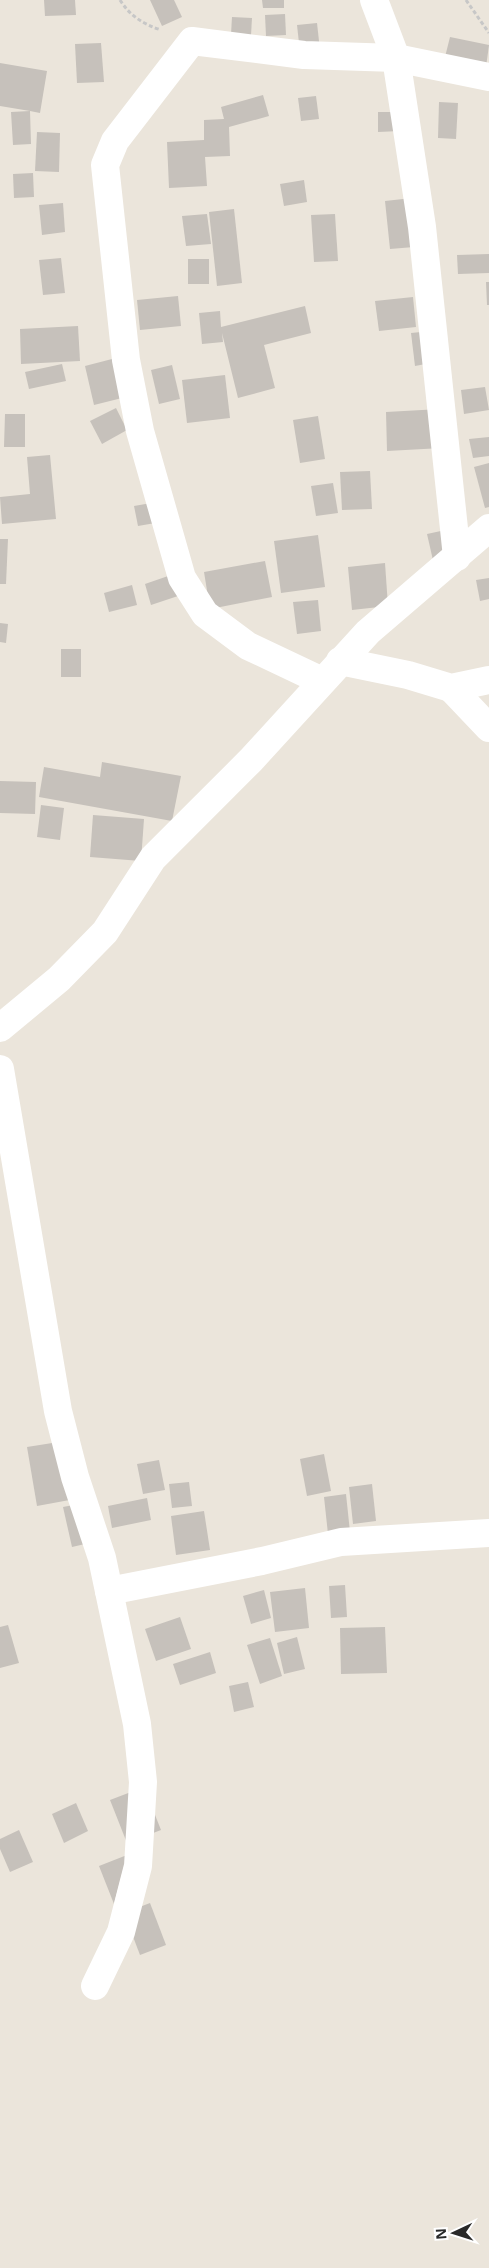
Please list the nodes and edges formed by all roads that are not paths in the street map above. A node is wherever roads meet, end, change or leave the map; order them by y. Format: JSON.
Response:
{"nodes":[{"id":1,"x":374,"y":0,"type":"edge"},
{"id":2,"x":396,"y":58,"type":"junction"},
{"id":3,"x":489,"y":77,"type":"edge"},
{"id":4,"x":489,"y":528,"type":"edge"},
{"id":5,"x":457,"y":557,"type":"junction"},
{"id":6,"x":340,"y":661,"type":"junction"},
{"id":7,"x":489,"y":680,"type":"edge"},
{"id":8,"x":322,"y":681,"type":"junction"},
{"id":9,"x":451,"y":688,"type":"junction"},
{"id":10,"x":489,"y":728,"type":"edge"},
{"id":11,"x":0,"y":1028,"type":"edge"},
{"id":12,"x":0,"y":1069,"type":"edge"},
{"id":13,"x":489,"y":1532,"type":"edge"},
{"id":14,"x":109,"y":1591,"type":"junction"},
{"id":15,"x":95,"y":1986,"type":"dead end"}],
"edges":[{"from":1,"to":2,"type":"street"},
{"from":2,"to":3,"type":"street"},
{"from":2,"to":5,"type":"street"},
{"from":2,"to":8,"type":"street"},
{"from":4,"to":5,"type":"street"},
{"from":5,"to":6,"type":"street"},
{"from":6,"to":8,"type":"street"},
{"from":6,"to":9,"type":"street"},
{"from":7,"to":9,"type":"street"},
{"from":8,"to":11,"type":"street"},
{"from":9,"to":10,"type":"street"},
{"from":12,"to":14,"type":"street"},
{"from":13,"to":14,"type":"street"},
{"from":14,"to":15,"type":"street"}]}
